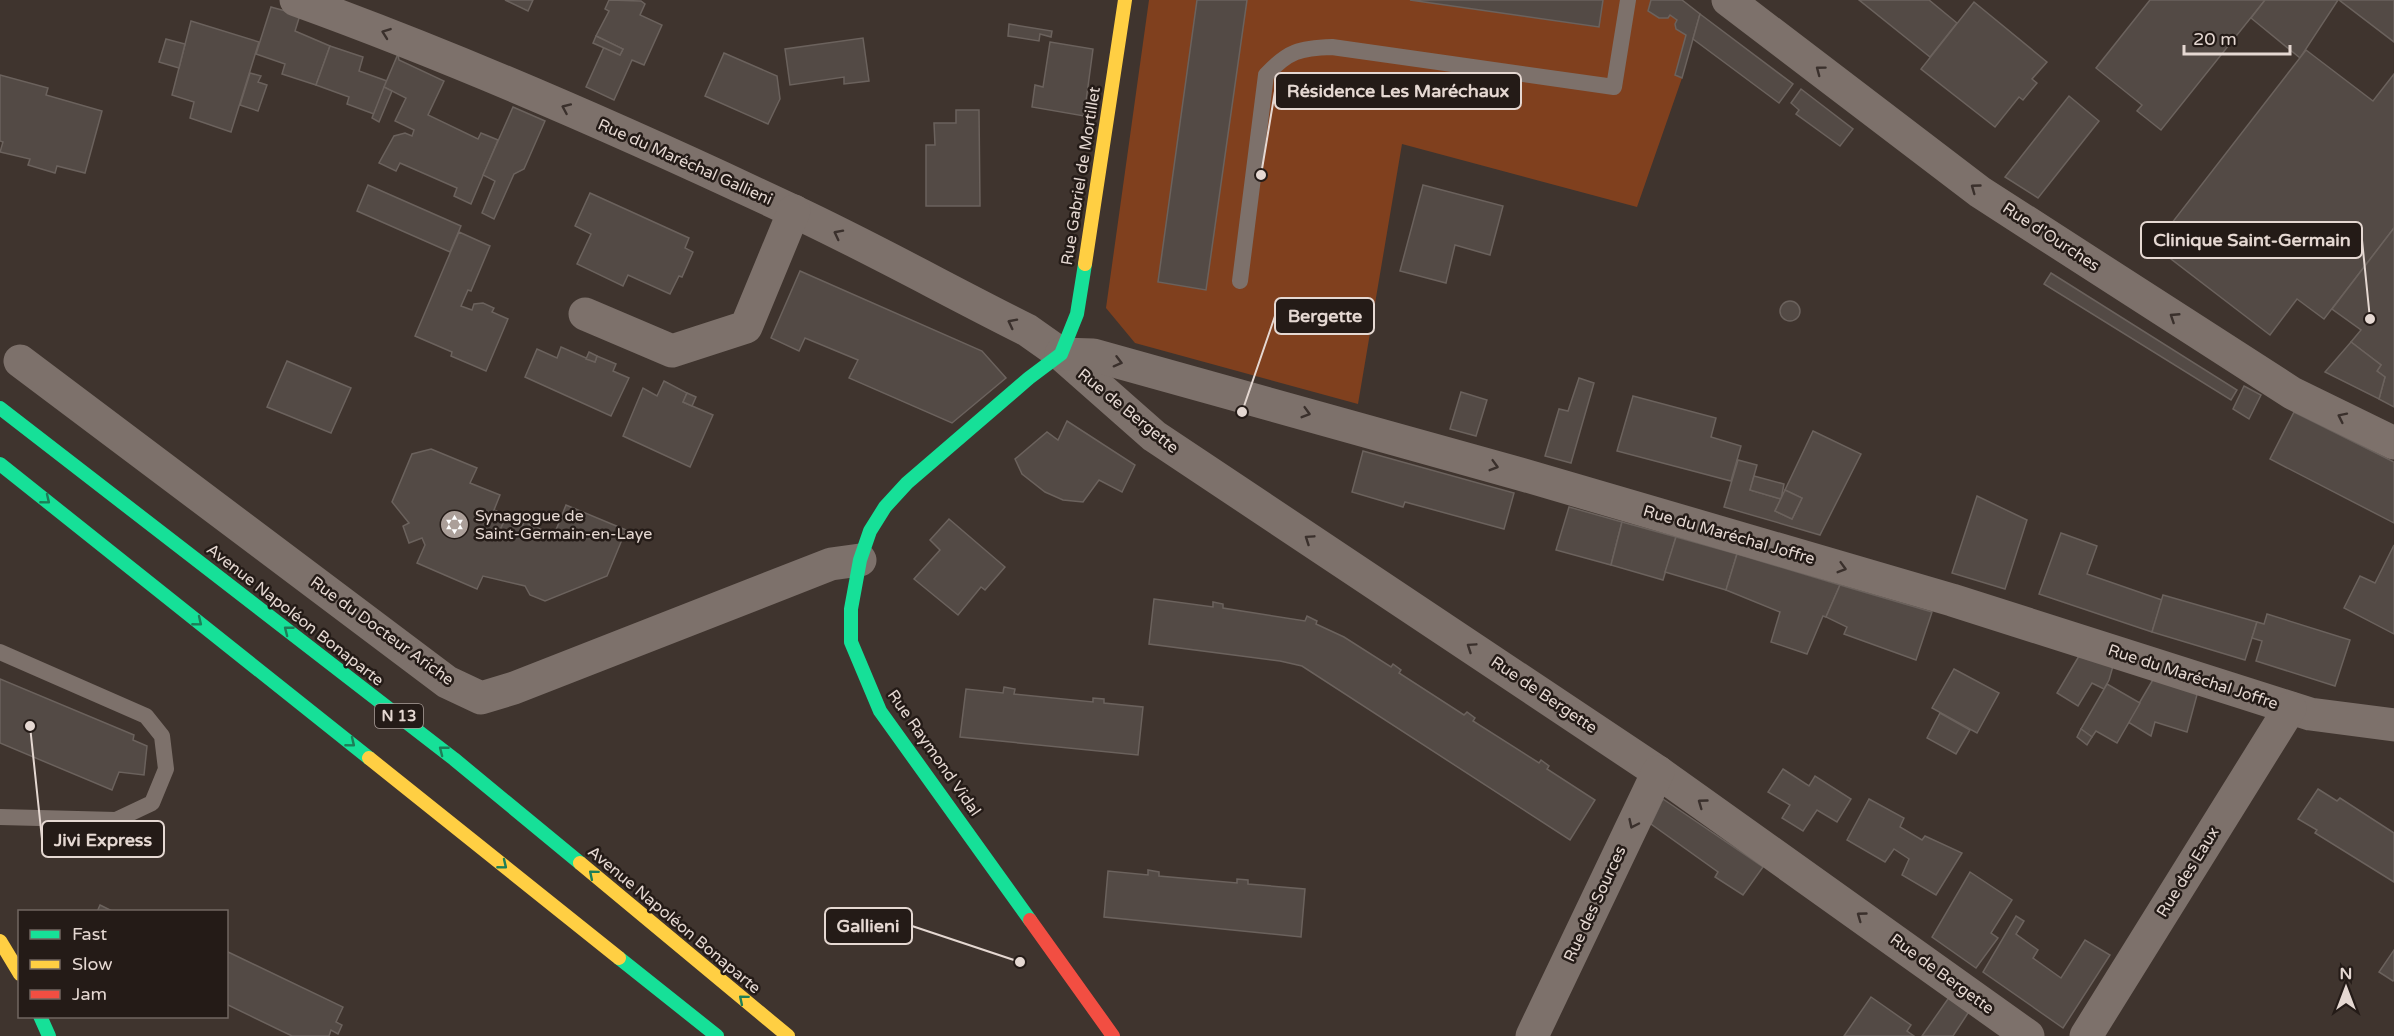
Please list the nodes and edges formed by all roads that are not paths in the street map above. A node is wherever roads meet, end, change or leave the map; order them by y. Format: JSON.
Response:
{"nodes":[{"id":1,"x":296,"y":0,"type":"edge"},
{"id":2,"x":1125,"y":0,"type":"edge"},
{"id":3,"x":1628,"y":0,"type":"edge"},
{"id":4,"x":1728,"y":0,"type":"edge"},
{"id":5,"x":794,"y":212,"type":"junction"},
{"id":6,"x":1240,"y":281,"type":"dead end"},
{"id":7,"x":585,"y":314,"type":"dead end"},
{"id":8,"x":1061,"y":354,"type":"junction"},
{"id":9,"x":20,"y":361,"type":"dead end"},
{"id":10,"x":0,"y":408,"type":"edge"},
{"id":11,"x":2394,"y":443,"type":"edge"},
{"id":12,"x":0,"y":464,"type":"edge"},
{"id":13,"x":860,"y":560,"type":"junction"},
{"id":14,"x":0,"y":652,"type":"edge"},
{"id":15,"x":2290,"y":708,"type":"junction"},
{"id":16,"x":2394,"y":725,"type":"edge"},
{"id":17,"x":1658,"y":772,"type":"junction"},
{"id":18,"x":0,"y":817,"type":"edge"},
{"id":19,"x":40,"y":1018,"type":"edge"},
{"id":20,"x":49,"y":1036,"type":"edge"},
{"id":21,"x":717,"y":1036,"type":"edge"},
{"id":22,"x":788,"y":1036,"type":"edge"},
{"id":23,"x":1113,"y":1036,"type":"edge"},
{"id":24,"x":1532,"y":1036,"type":"edge"},
{"id":25,"x":2028,"y":1036,"type":"edge"},
{"id":26,"x":2086,"y":1036,"type":"edge"}],
"edges":[{"from":5,"to":1,"type":"street","name":"Rue du Maréchal Gallieni","one_way":true},
{"from":2,"to":8,"type":"main road","name":"Rue Gabriel de Mortillet"},
{"from":3,"to":6,"type":"lane"},
{"from":11,"to":4,"type":"street","name":"Rue d'Ourches","one_way":true},
{"from":5,"to":7,"type":"street"},
{"from":8,"to":5,"type":"street","name":"Rue du Maréchal Gallieni","one_way":true},
{"from":8,"to":13,"type":"main road","name":"Rue Raymond Vidal"},
{"from":8,"to":15,"type":"street","name":"Rue du Maréchal Joffre","one_way":true},
{"from":17,"to":8,"type":"street","name":"Rue de Bergette","one_way":true},
{"from":9,"to":13,"type":"street","name":"Rue du Docteur Ariche"},
{"from":22,"to":10,"type":"main road","name":"Avenue Napoléon Bonaparte","number":"N 13","one_way":true},
{"from":12,"to":21,"type":"main road","one_way":true},
{"from":13,"to":23,"type":"main road","name":"Rue Raymond Vidal"},
{"from":14,"to":18,"type":"lane"},
{"from":15,"to":16,"type":"street","name":"Rue du Maréchal Joffre"},
{"from":15,"to":26,"type":"street","name":"Rue des Eaux"},
{"from":17,"to":24,"type":"street","name":"Rue des Sources","one_way":true},
{"from":25,"to":17,"type":"street","name":"Rue de Bergette","one_way":true},
{"from":19,"to":20,"type":"main road"}]}
